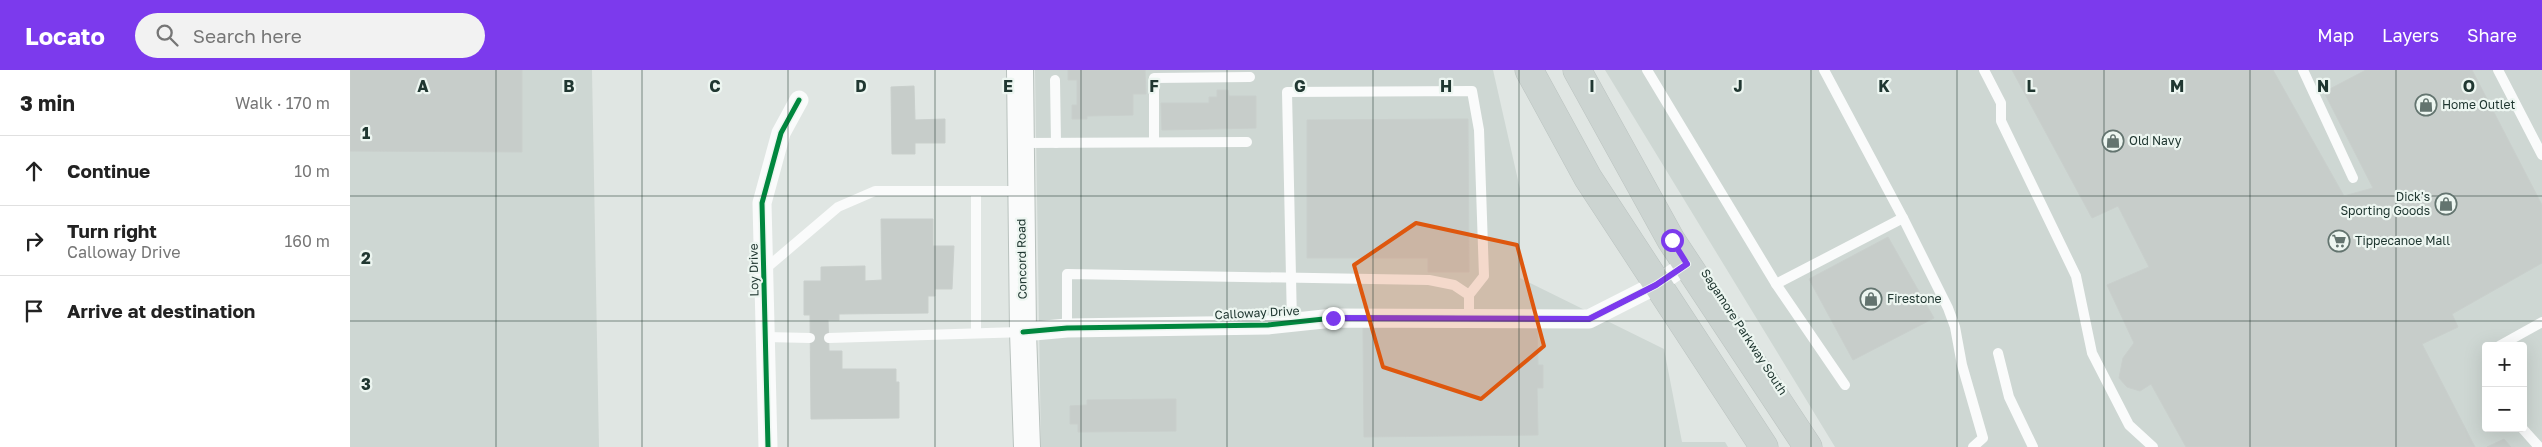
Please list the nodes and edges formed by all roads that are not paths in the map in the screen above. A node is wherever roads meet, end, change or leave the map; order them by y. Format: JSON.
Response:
{"nodes":[{"id":1,"x":1020,"y":70,"type":"edge"},
{"id":2,"x":1529,"y":70,"type":"edge"},
{"id":3,"x":1577,"y":70,"type":"edge"},
{"id":4,"x":1647,"y":70,"type":"edge"},
{"id":5,"x":1824,"y":70,"type":"edge"},
{"id":6,"x":1984,"y":70,"type":"edge"},
{"id":7,"x":2304,"y":70,"type":"edge"},
{"id":8,"x":2498,"y":70,"type":"edge"},
{"id":9,"x":1250,"y":77,"type":"dead end"},
{"id":10,"x":1055,"y":80,"type":"dead end"},
{"id":11,"x":799,"y":100,"type":"dead end"},
{"id":12,"x":1154,"y":142,"type":"junction"},
{"id":13,"x":1247,"y":142,"type":"dead end"},
{"id":14,"x":1020,"y":143,"type":"junction"},
{"id":15,"x":1056,"y":143,"type":"junction"},
{"id":16,"x":2542,"y":156,"type":"edge"},
{"id":17,"x":2353,"y":178,"type":"dead end"},
{"id":18,"x":976,"y":191,"type":"junction"},
{"id":19,"x":1021,"y":191,"type":"junction"},
{"id":20,"x":1903,"y":218,"type":"junction"},
{"id":21,"x":1687,"y":264,"type":"junction"},
{"id":22,"x":764,"y":270,"type":"junction"},
{"id":23,"x":1290,"y":278,"type":"junction"},
{"id":24,"x":1776,"y":284,"type":"junction"},
{"id":25,"x":1656,"y":285,"type":"junction"},
{"id":26,"x":1469,"y":295,"type":"junction"},
{"id":27,"x":1469,"y":319,"type":"junction"},
{"id":28,"x":1292,"y":322,"type":"junction"},
{"id":29,"x":2542,"y":322,"type":"edge"},
{"id":30,"x":1067,"y":328,"type":"junction"},
{"id":31,"x":1023,"y":332,"type":"junction"},
{"id":32,"x":976,"y":333,"type":"junction"},
{"id":33,"x":766,"y":337,"type":"junction"},
{"id":34,"x":810,"y":338,"type":"dead end"},
{"id":35,"x":828,"y":338,"type":"dead end"},
{"id":36,"x":2506,"y":342,"type":"edge"},
{"id":37,"x":1998,"y":353,"type":"dead end"},
{"id":38,"x":1845,"y":385,"type":"dead end"},
{"id":39,"x":2526,"y":432,"type":"edge"},
{"id":40,"x":1985,"y":443,"type":"edge"},
{"id":41,"x":768,"y":447,"type":"edge"},
{"id":42,"x":1028,"y":447,"type":"edge"},
{"id":43,"x":1764,"y":447,"type":"edge"},
{"id":44,"x":1808,"y":447,"type":"edge"},
{"id":45,"x":1973,"y":447,"type":"edge"},
{"id":46,"x":2033,"y":447,"type":"edge"},
{"id":47,"x":2153,"y":447,"type":"edge"},
{"id":48,"x":2539,"y":447,"type":"edge"}],
"edges":[{"from":1,"to":14,"type":"street","name":"Concord Road"},
{"from":2,"to":25,"type":"main road"},
{"from":3,"to":21,"type":"main road","name":"Sagamore Parkway South"},
{"from":4,"to":24,"type":"lane"},
{"from":5,"to":20,"type":"lane"},
{"from":6,"to":47,"type":"lane"},
{"from":7,"to":17,"type":"lane"},
{"from":8,"to":16,"type":"lane"},
{"from":9,"to":12,"type":"lane"},
{"from":10,"to":15,"type":"lane"},
{"from":11,"to":22,"type":"street","name":"Loy Drive"},
{"from":12,"to":13,"type":"lane"},
{"from":12,"to":15,"type":"lane"},
{"from":14,"to":15,"type":"lane"},
{"from":14,"to":19,"type":"street","name":"Concord Road"},
{"from":18,"to":19,"type":"lane"},
{"from":18,"to":22,"type":"lane"},
{"from":18,"to":32,"type":"lane"},
{"from":19,"to":31,"type":"street","name":"Concord Road"},
{"from":20,"to":24,"type":"lane"},
{"from":20,"to":40,"type":"lane"},
{"from":21,"to":25,"type":"street","name":"Calloway Drive"},
{"from":21,"to":44,"type":"main road","name":"Sagamore Parkway South"},
{"from":22,"to":33,"type":"street","name":"Loy Drive"},
{"from":23,"to":26,"type":"lane"},
{"from":23,"to":26,"type":"lane"},
{"from":23,"to":28,"type":"lane"},
{"from":23,"to":30,"type":"lane"},
{"from":24,"to":38,"type":"lane"},
{"from":25,"to":27,"type":"street","name":"Calloway Drive"},
{"from":25,"to":43,"type":"main road"},
{"from":26,"to":27,"type":"lane"},
{"from":27,"to":28,"type":"street","name":"Calloway Drive"},
{"from":28,"to":30,"type":"street","name":"Calloway Drive"},
{"from":29,"to":36,"type":"lane"},
{"from":30,"to":31,"type":"street","name":"Calloway Drive"},
{"from":31,"to":32,"type":"lane"},
{"from":31,"to":42,"type":"street","name":"Concord Road"},
{"from":32,"to":35,"type":"lane"},
{"from":33,"to":34,"type":"lane"},
{"from":33,"to":41,"type":"street","name":"Loy Drive"},
{"from":37,"to":46,"type":"lane"},
{"from":39,"to":48,"type":"lane"},
{"from":40,"to":45,"type":"lane"}]}
